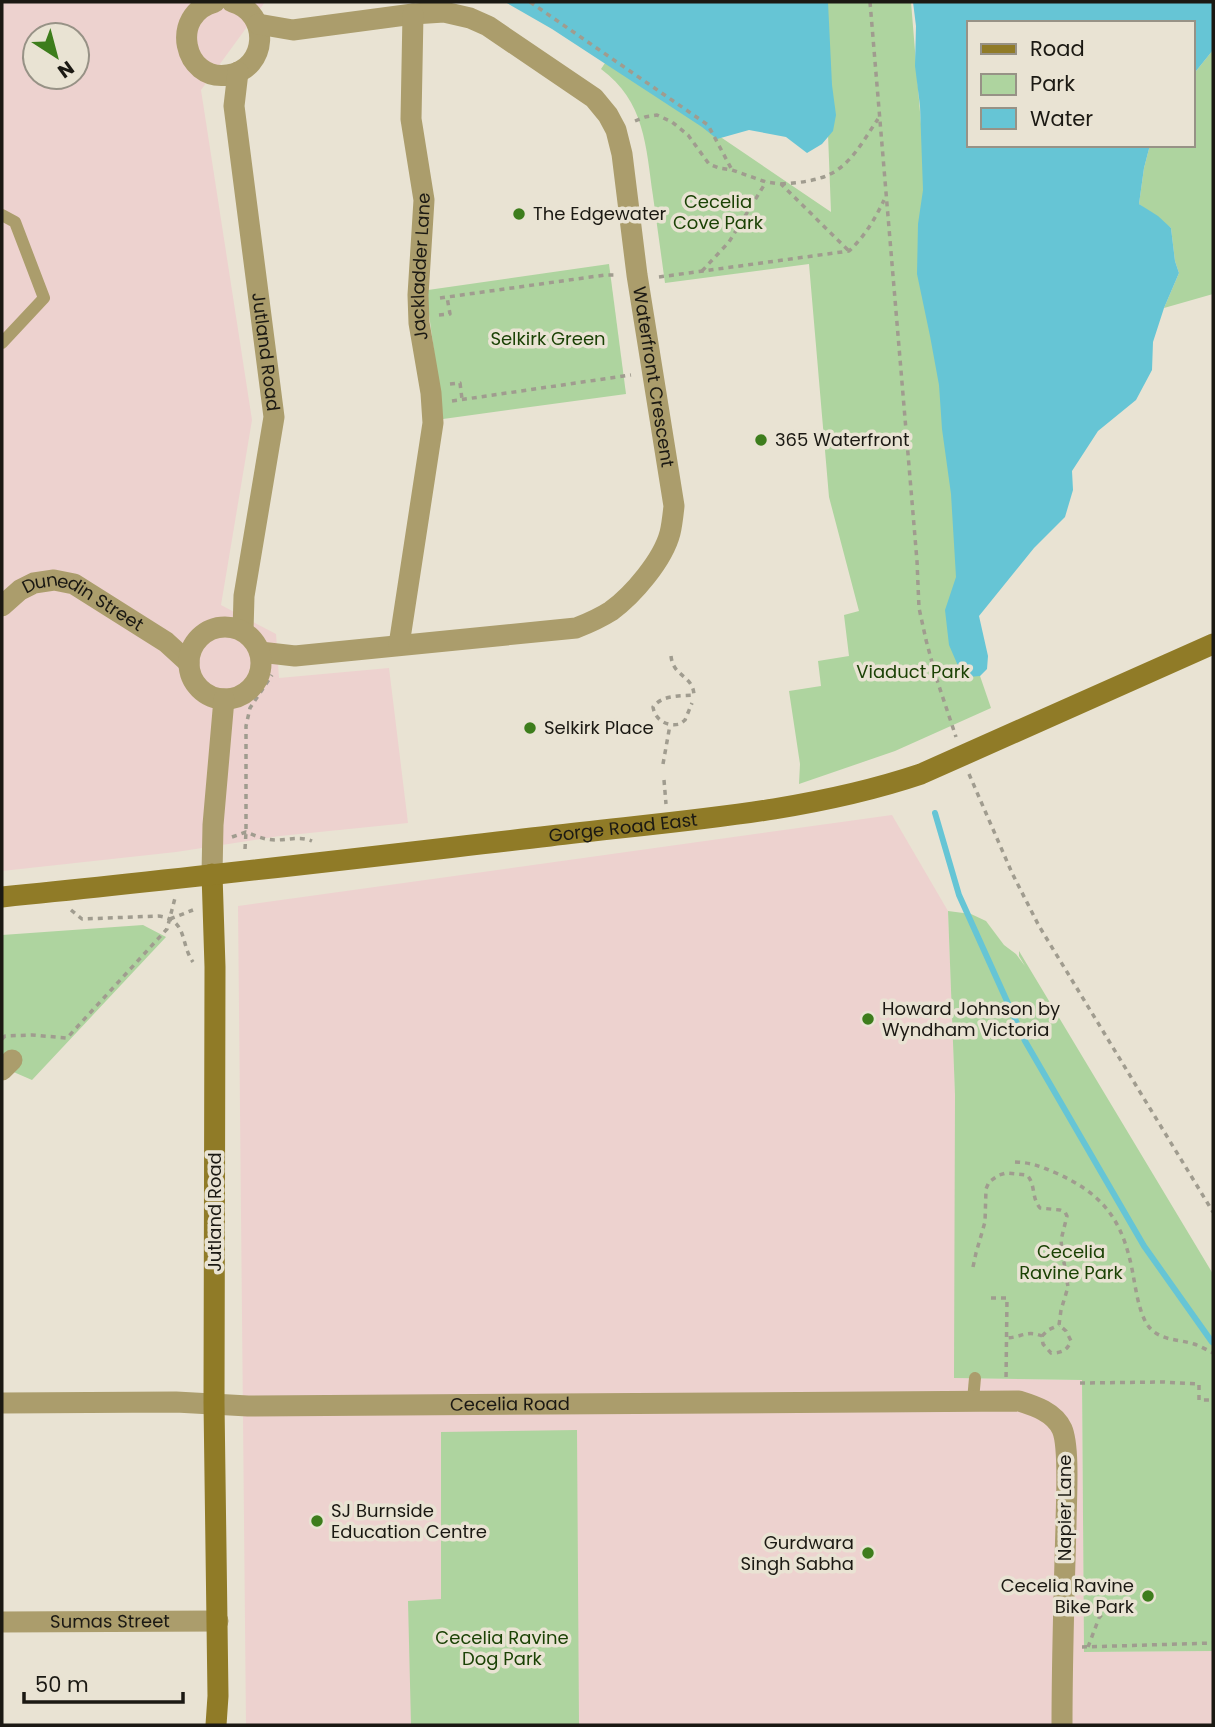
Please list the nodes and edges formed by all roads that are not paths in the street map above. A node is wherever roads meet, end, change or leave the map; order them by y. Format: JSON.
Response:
{"nodes":[{"id":1,"x":211,"y":2,"type":"edge"},
{"id":2,"x":232,"y":2,"type":"edge"},
{"id":3,"x":413,"y":14,"type":"junction"},
{"id":4,"x":258,"y":24,"type":"junction"},
{"id":5,"x":293,"y":30,"type":"junction"},
{"id":6,"x":260,"y":46,"type":"junction"},
{"id":7,"x":227,"y":73,"type":"junction"},
{"id":8,"x":2,"y":215,"type":"edge"},
{"id":9,"x":2,"y":343,"type":"edge"},
{"id":10,"x":2,"y":606,"type":"edge"},
{"id":11,"x":234,"y":629,"type":"junction"},
{"id":12,"x":1213,"y":644,"type":"edge"},
{"id":13,"x":398,"y":645,"type":"junction"},
{"id":14,"x":260,"y":652,"type":"junction"},
{"id":15,"x":192,"y":653,"type":"junction"},
{"id":16,"x":224,"y":699,"type":"junction"},
{"id":17,"x":212,"y":874,"type":"junction"},
{"id":18,"x":2,"y":897,"type":"edge"},
{"id":19,"x":975,"y":1378,"type":"dead end"},
{"id":20,"x":973,"y":1400,"type":"junction"},
{"id":21,"x":1019,"y":1401,"type":"joint"},
{"id":22,"x":2,"y":1403,"type":"edge"},
{"id":23,"x":214,"y":1403,"type":"junction"},
{"id":24,"x":218,"y":1621,"type":"junction"},
{"id":25,"x":2,"y":1622,"type":"edge"},
{"id":26,"x":216,"y":1725,"type":"edge"},
{"id":27,"x":1062,"y":1725,"type":"edge"}],
"edges":[{"from":1,"to":7,"type":"street"},
{"from":2,"to":4,"type":"street"},
{"from":3,"to":5,"type":"street","name":"Waterfront Crescent"},
{"from":3,"to":13,"type":"street","name":"Jackladder Lane"},
{"from":3,"to":13,"type":"street","name":"Waterfront Crescent"},
{"from":4,"to":5,"type":"street","name":"Waterfront Crescent"},
{"from":4,"to":6,"type":"street"},
{"from":5,"to":6,"type":"street","name":"Waterfront Crescent"},
{"from":6,"to":7,"type":"street"},
{"from":7,"to":11,"type":"street","name":"Jutland Road"},
{"from":8,"to":9,"type":"lane"},
{"from":10,"to":15,"type":"street","name":"Dunedin Street"},
{"from":11,"to":14,"type":"street"},
{"from":11,"to":15,"type":"street"},
{"from":12,"to":17,"type":"main road","name":"Gorge Road East"},
{"from":13,"to":14,"type":"street","name":"Waterfront Crescent"},
{"from":14,"to":16,"type":"street"},
{"from":15,"to":16,"type":"street"},
{"from":16,"to":17,"type":"street","name":"Jutland Road"},
{"from":17,"to":18,"type":"main road","name":"Gorge Road East"},
{"from":17,"to":23,"type":"main road","name":"Jutland Road"},
{"from":19,"to":20,"type":"lane"},
{"from":20,"to":21,"type":"street","name":"Cecelia Road"},
{"from":20,"to":23,"type":"street","name":"Cecelia Road"},
{"from":21,"to":27,"type":"street","name":"Napier Lane"},
{"from":22,"to":23,"type":"street","name":"Cecelia Road"},
{"from":23,"to":24,"type":"main road","name":"Jutland Road"},
{"from":24,"to":25,"type":"street","name":"Sumas Street"},
{"from":24,"to":26,"type":"main road","name":"Jutland Road"}]}
